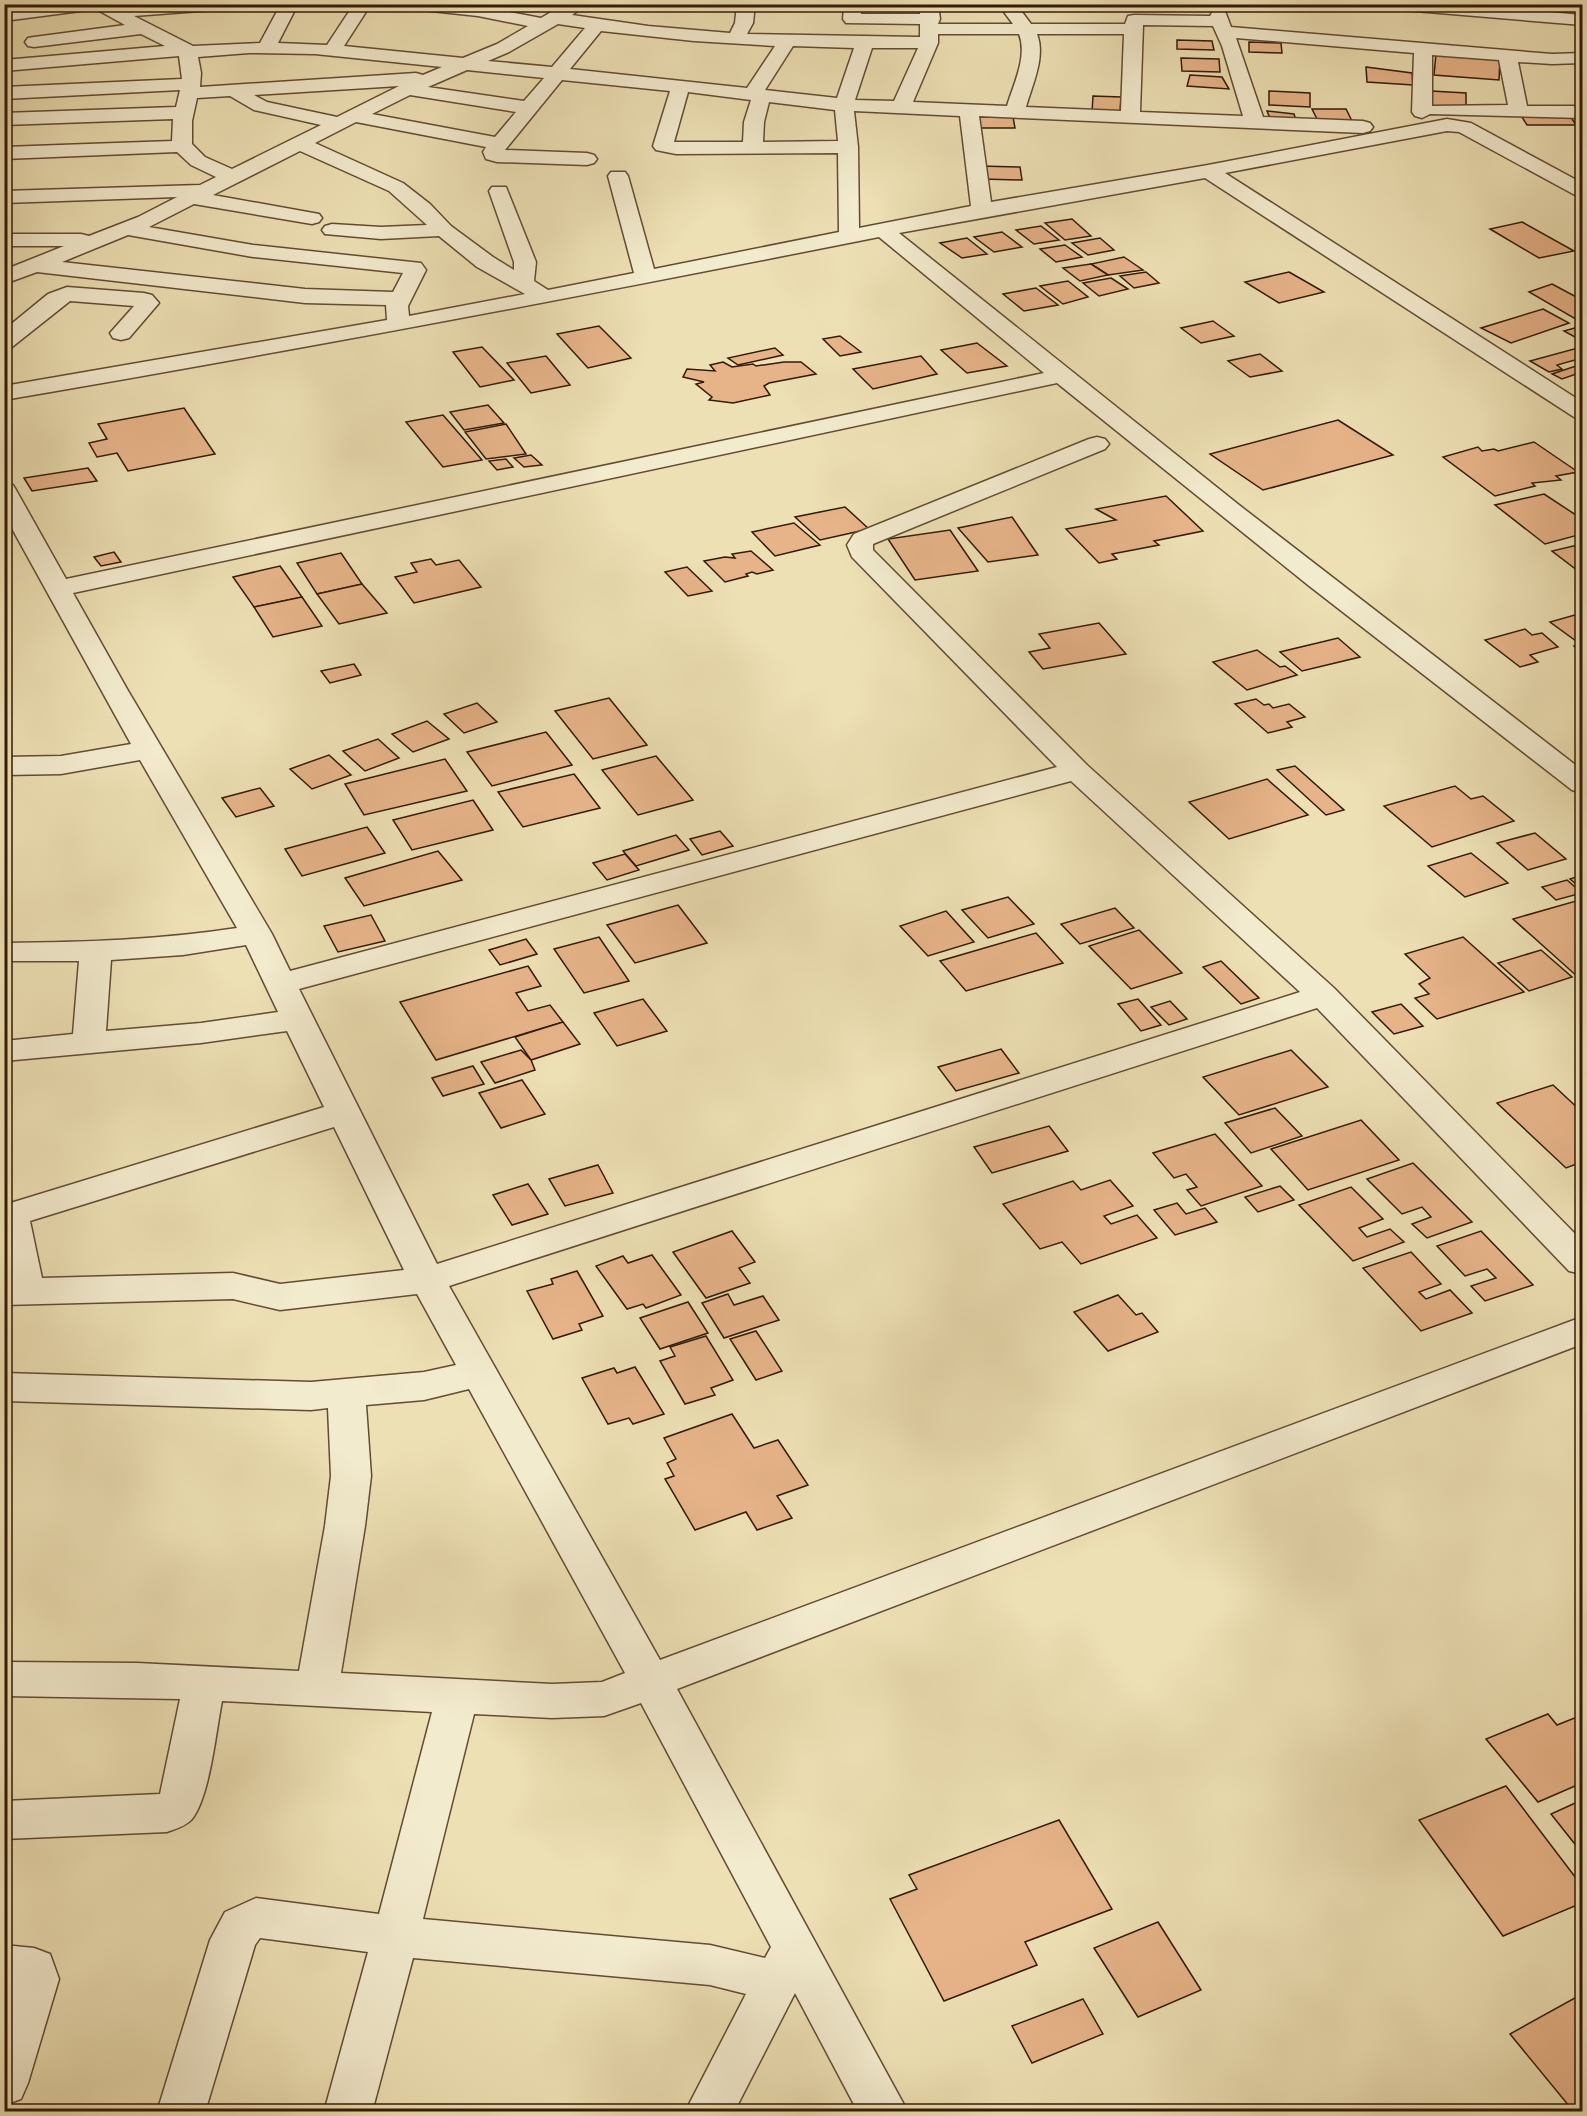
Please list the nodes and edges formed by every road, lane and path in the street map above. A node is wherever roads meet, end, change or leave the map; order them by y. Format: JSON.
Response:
{"nodes":[{"id":1,"x":226,"y":4,"type":"edge"},
{"id":2,"x":235,"y":4,"type":"edge"},
{"id":3,"x":290,"y":4,"type":"edge"},
{"id":4,"x":363,"y":4,"type":"edge"},
{"id":5,"x":412,"y":4,"type":"edge"},
{"id":6,"x":579,"y":4,"type":"edge"},
{"id":7,"x":746,"y":4,"type":"edge"},
{"id":8,"x":849,"y":4,"type":"edge"},
{"id":9,"x":1006,"y":4,"type":"edge"},
{"id":10,"x":1391,"y":4,"type":"edge"},
{"id":11,"x":102,"y":7,"type":"edge"},
{"id":12,"x":461,"y":7,"type":"edge"},
{"id":13,"x":4,"y":16,"type":"edge"},
{"id":14,"x":1221,"y":19,"type":"edge"},
{"id":15,"x":1582,"y":20,"type":"edge"},
{"id":16,"x":549,"y":21,"type":"junction"},
{"id":17,"x":930,"y":24,"type":"edge"},
{"id":18,"x":596,"y":26,"type":"junction"},
{"id":19,"x":143,"y":28,"type":"junction"},
{"id":20,"x":1025,"y":29,"type":"junction"},
{"id":21,"x":1134,"y":29,"type":"junction"},
{"id":22,"x":699,"y":36,"type":"junction"},
{"id":23,"x":736,"y":38,"type":"junction"},
{"id":24,"x":787,"y":41,"type":"junction"},
{"id":25,"x":865,"y":42,"type":"junction"},
{"id":26,"x":20,"y":44,"type":"dead end"},
{"id":27,"x":266,"y":48,"type":"junction"},
{"id":28,"x":1423,"y":48,"type":"junction"},
{"id":29,"x":216,"y":50,"type":"junction"},
{"id":30,"x":187,"y":51,"type":"junction"},
{"id":31,"x":332,"y":51,"type":"junction"},
{"id":32,"x":1582,"y":53,"type":"edge"},
{"id":33,"x":1508,"y":55,"type":"junction"},
{"id":34,"x":121,"y":56,"type":"junction"},
{"id":35,"x":80,"y":60,"type":"junction"},
{"id":36,"x":464,"y":65,"type":"junction"},
{"id":37,"x":4,"y":66,"type":"edge"},
{"id":38,"x":558,"y":74,"type":"junction"},
{"id":39,"x":430,"y":78,"type":"junction"},
{"id":40,"x":673,"y":85,"type":"junction"},
{"id":41,"x":130,"y":86,"type":"junction"},
{"id":42,"x":191,"y":88,"type":"junction"},
{"id":43,"x":82,"y":89,"type":"junction"},
{"id":44,"x":407,"y":89,"type":"junction"},
{"id":45,"x":231,"y":90,"type":"junction"},
{"id":46,"x":4,"y":93,"type":"edge"},
{"id":47,"x":758,"y":95,"type":"junction"},
{"id":48,"x":844,"y":105,"type":"junction"},
{"id":49,"x":530,"y":108,"type":"junction"},
{"id":50,"x":901,"y":108,"type":"junction"},
{"id":51,"x":969,"y":111,"type":"junction"},
{"id":52,"x":1519,"y":111,"type":"junction"},
{"id":53,"x":1422,"y":112,"type":"junction"},
{"id":54,"x":1582,"y":112,"type":"edge"},
{"id":55,"x":182,"y":113,"type":"junction"},
{"id":56,"x":1015,"y":113,"type":"junction"},
{"id":57,"x":82,"y":117,"type":"junction"},
{"id":58,"x":1130,"y":118,"type":"junction"},
{"id":59,"x":4,"y":119,"type":"edge"},
{"id":60,"x":345,"y":120,"type":"junction"},
{"id":61,"x":1255,"y":123,"type":"junction"},
{"id":62,"x":1368,"y":133,"type":"junction"},
{"id":63,"x":299,"y":143,"type":"junction"},
{"id":64,"x":499,"y":144,"type":"junction"},
{"id":65,"x":182,"y":146,"type":"junction"},
{"id":66,"x":848,"y":147,"type":"junction"},
{"id":67,"x":753,"y":148,"type":"junction"},
{"id":68,"x":1206,"y":150,"type":"junction"},
{"id":69,"x":4,"y":153,"type":"edge"},
{"id":70,"x":587,"y":159,"type":"dead end"},
{"id":71,"x":230,"y":176,"type":"junction"},
{"id":72,"x":618,"y":176,"type":"dead end"},
{"id":73,"x":1582,"y":190,"type":"edge"},
{"id":74,"x":498,"y":191,"type":"dead end"},
{"id":75,"x":197,"y":193,"type":"junction"},
{"id":76,"x":4,"y":197,"type":"edge"},
{"id":77,"x":982,"y":210,"type":"junction"},
{"id":78,"x":312,"y":218,"type":"dead end"},
{"id":79,"x":127,"y":229,"type":"junction"},
{"id":80,"x":332,"y":230,"type":"dead end"},
{"id":81,"x":444,"y":230,"type":"junction"},
{"id":82,"x":883,"y":230,"type":"junction"},
{"id":83,"x":849,"y":236,"type":"junction"},
{"id":84,"x":4,"y":240,"type":"edge"},
{"id":85,"x":100,"y":240,"type":"junction"},
{"id":86,"x":35,"y":265,"type":"junction"},
{"id":87,"x":646,"y":277,"type":"junction"},
{"id":88,"x":4,"y":278,"type":"edge"},
{"id":89,"x":523,"y":283,"type":"junction"},
{"id":90,"x":545,"y":297,"type":"junction"},
{"id":91,"x":400,"y":299,"type":"junction"},
{"id":92,"x":399,"y":324,"type":"junction"},
{"id":93,"x":121,"y":333,"type":"dead end"},
{"id":94,"x":4,"y":342,"type":"edge"},
{"id":95,"x":1060,"y":376,"type":"junction"},
{"id":96,"x":4,"y":393,"type":"edge"},
{"id":97,"x":1582,"y":412,"type":"edge"},
{"id":98,"x":1097,"y":444,"type":"dead end"},
{"id":99,"x":4,"y":490,"type":"edge"},
{"id":100,"x":14,"y":529,"type":"edge"},
{"id":101,"x":58,"y":588,"type":"junction"},
{"id":102,"x":149,"y":750,"type":"junction"},
{"id":103,"x":4,"y":766,"type":"edge"},
{"id":104,"x":1077,"y":771,"type":"junction"},
{"id":105,"x":1582,"y":784,"type":"edge"},
{"id":106,"x":256,"y":934,"type":"junction"},
{"id":107,"x":96,"y":951,"type":"junction"},
{"id":108,"x":4,"y":952,"type":"edge"},
{"id":109,"x":280,"y":984,"type":"junction"},
{"id":110,"x":1323,"y":995,"type":"junction"},
{"id":111,"x":298,"y":1019,"type":"junction"},
{"id":112,"x":89,"y":1045,"type":"junction"},
{"id":113,"x":4,"y":1051,"type":"edge"},
{"id":114,"x":343,"y":1112,"type":"junction"},
{"id":115,"x":8,"y":1216,"type":"edge"},
{"id":116,"x":1582,"y":1262,"type":"edge"},
{"id":117,"x":428,"y":1280,"type":"junction"},
{"id":118,"x":15,"y":1292,"type":"edge"},
{"id":119,"x":1579,"y":1336,"type":"edge"},
{"id":120,"x":480,"y":1373,"type":"junction"},
{"id":121,"x":4,"y":1387,"type":"edge"},
{"id":122,"x":346,"y":1393,"type":"junction"},
{"id":123,"x":4,"y":1679,"type":"edge"},
{"id":124,"x":650,"y":1680,"type":"junction"},
{"id":125,"x":205,"y":1683,"type":"junction"},
{"id":126,"x":317,"y":1688,"type":"junction"},
{"id":127,"x":457,"y":1696,"type":"junction"},
{"id":128,"x":4,"y":1820,"type":"edge"},
{"id":129,"x":396,"y":1936,"type":"junction"},
{"id":130,"x":786,"y":1964,"type":"junction"},
{"id":131,"x":4,"y":1965,"type":"edge"},
{"id":132,"x":4,"y":2083,"type":"edge"},
{"id":133,"x":181,"y":2112,"type":"edge"},
{"id":134,"x":348,"y":2112,"type":"edge"},
{"id":135,"x":709,"y":2112,"type":"edge"},
{"id":136,"x":884,"y":2112,"type":"edge"}],
"edges":[{"from":1,"to":11,"type":"street"},
{"from":2,"to":29,"type":"street"},
{"from":3,"to":27,"type":"street"},
{"from":4,"to":31,"type":"street"},
{"from":5,"to":12,"type":"street"},
{"from":6,"to":16,"type":"street"},
{"from":7,"to":23,"type":"street"},
{"from":8,"to":17,"type":"street"},
{"from":9,"to":20,"type":"street"},
{"from":10,"to":15,"type":"street"},
{"from":11,"to":13,"type":"street"},
{"from":11,"to":19,"type":"street"},
{"from":12,"to":16,"type":"street"},
{"from":14,"to":21,"type":"street"},
{"from":14,"to":28,"type":"street"},
{"from":14,"to":61,"type":"street"},
{"from":16,"to":18,"type":"street"},
{"from":16,"to":36,"type":"street"},
{"from":17,"to":20,"type":"street"},
{"from":17,"to":25,"type":"street"},
{"from":17,"to":50,"type":"street"},
{"from":18,"to":22,"type":"street"},
{"from":18,"to":38,"type":"street"},
{"from":19,"to":26,"type":"street"},
{"from":19,"to":30,"type":"street"},
{"from":20,"to":21,"type":"street"},
{"from":20,"to":56,"type":"street"},
{"from":21,"to":58,"type":"street"},
{"from":22,"to":23,"type":"street"},
{"from":22,"to":40,"type":"street"},
{"from":23,"to":24,"type":"street"},
{"from":24,"to":25,"type":"street"},
{"from":24,"to":47,"type":"street"},
{"from":25,"to":48,"type":"street"},
{"from":27,"to":29,"type":"street"},
{"from":27,"to":31,"type":"street"},
{"from":28,"to":33,"type":"street"},
{"from":28,"to":53,"type":"street"},
{"from":29,"to":30,"type":"street"},
{"from":30,"to":34,"type":"street"},
{"from":30,"to":42,"type":"street"},
{"from":31,"to":36,"type":"street"},
{"from":32,"to":33,"type":"street"},
{"from":33,"to":52,"type":"street"},
{"from":34,"to":35,"type":"street"},
{"from":34,"to":41,"type":"street"},
{"from":35,"to":37,"type":"street"},
{"from":35,"to":43,"type":"street"},
{"from":36,"to":38,"type":"street"},
{"from":36,"to":39,"type":"street"},
{"from":38,"to":40,"type":"street"},
{"from":38,"to":49,"type":"street"},
{"from":39,"to":44,"type":"street"},
{"from":39,"to":45,"type":"street"},
{"from":40,"to":47,"type":"street"},
{"from":40,"to":67,"type":"street"},
{"from":41,"to":42,"type":"street"},
{"from":41,"to":43,"type":"street"},
{"from":42,"to":45,"type":"street"},
{"from":42,"to":55,"type":"street"},
{"from":43,"to":46,"type":"street"},
{"from":43,"to":57,"type":"street"},
{"from":44,"to":49,"type":"street"},
{"from":44,"to":60,"type":"street"},
{"from":45,"to":60,"type":"street"},
{"from":47,"to":48,"type":"street"},
{"from":47,"to":67,"type":"street"},
{"from":48,"to":50,"type":"street"},
{"from":48,"to":66,"type":"street"},
{"from":49,"to":64,"type":"street"},
{"from":50,"to":51,"type":"street"},
{"from":51,"to":56,"type":"street"},
{"from":51,"to":77,"type":"street"},
{"from":52,"to":53,"type":"street"},
{"from":52,"to":54,"type":"street"},
{"from":53,"to":62,"type":"street"},
{"from":55,"to":57,"type":"street"},
{"from":55,"to":65,"type":"street"},
{"from":56,"to":58,"type":"street"},
{"from":57,"to":59,"type":"street"},
{"from":58,"to":68,"type":"street"},
{"from":60,"to":63,"type":"street"},
{"from":60,"to":64,"type":"street"},
{"from":61,"to":62,"type":"street"},
{"from":61,"to":68,"type":"street"},
{"from":62,"to":68,"type":"street"},
{"from":62,"to":73,"type":"street"},
{"from":63,"to":71,"type":"street"},
{"from":63,"to":81,"type":"street"},
{"from":64,"to":70,"type":"street"},
{"from":65,"to":69,"type":"street"},
{"from":65,"to":71,"type":"street"},
{"from":66,"to":67,"type":"street"},
{"from":66,"to":83,"type":"street"},
{"from":68,"to":77,"type":"street"},
{"from":68,"to":97,"type":"street"},
{"from":71,"to":75,"type":"street"},
{"from":72,"to":87,"type":"street"},
{"from":74,"to":89,"type":"street"},
{"from":75,"to":76,"type":"street"},
{"from":75,"to":78,"type":"street"},
{"from":75,"to":79,"type":"street"},
{"from":77,"to":82,"type":"street"},
{"from":79,"to":85,"type":"street"},
{"from":79,"to":91,"type":"street"},
{"from":80,"to":81,"type":"street"},
{"from":81,"to":89,"type":"street"},
{"from":82,"to":83,"type":"street"},
{"from":82,"to":95,"type":"street"},
{"from":83,"to":87,"type":"street"},
{"from":84,"to":85,"type":"street"},
{"from":85,"to":86,"type":"street"},
{"from":86,"to":88,"type":"street"},
{"from":86,"to":91,"type":"street"},
{"from":87,"to":90,"type":"street"},
{"from":89,"to":90,"type":"street"},
{"from":90,"to":92,"type":"street"},
{"from":91,"to":92,"type":"street"},
{"from":92,"to":96,"type":"street"},
{"from":93,"to":94,"type":"street"},
{"from":95,"to":101,"type":"street"},
{"from":95,"to":105,"type":"street"},
{"from":98,"to":104,"type":"street"},
{"from":99,"to":100,"type":"street"},
{"from":100,"to":101,"type":"street"},
{"from":101,"to":102,"type":"street"},
{"from":102,"to":103,"type":"street"},
{"from":102,"to":106,"type":"street"},
{"from":104,"to":109,"type":"street"},
{"from":104,"to":110,"type":"street"},
{"from":106,"to":107,"type":"street"},
{"from":106,"to":109,"type":"street"},
{"from":107,"to":108,"type":"street"},
{"from":107,"to":112,"type":"street"},
{"from":109,"to":111,"type":"street"},
{"from":110,"to":116,"type":"street"},
{"from":110,"to":117,"type":"street"},
{"from":111,"to":112,"type":"street"},
{"from":111,"to":114,"type":"street"},
{"from":112,"to":113,"type":"street"},
{"from":114,"to":115,"type":"street"},
{"from":114,"to":117,"type":"street"},
{"from":115,"to":118,"type":"street"},
{"from":117,"to":118,"type":"street"},
{"from":117,"to":120,"type":"street"},
{"from":119,"to":124,"type":"street"},
{"from":120,"to":122,"type":"street"},
{"from":120,"to":124,"type":"street"},
{"from":121,"to":122,"type":"street"},
{"from":122,"to":126,"type":"street"},
{"from":123,"to":125,"type":"street"},
{"from":124,"to":127,"type":"street"},
{"from":124,"to":130,"type":"street"},
{"from":125,"to":126,"type":"street"},
{"from":125,"to":128,"type":"street"},
{"from":126,"to":127,"type":"street"},
{"from":127,"to":129,"type":"street"},
{"from":129,"to":130,"type":"street"},
{"from":129,"to":133,"type":"street"},
{"from":129,"to":134,"type":"street"},
{"from":130,"to":135,"type":"street"},
{"from":130,"to":136,"type":"street"},
{"from":131,"to":132,"type":"street"}]}
